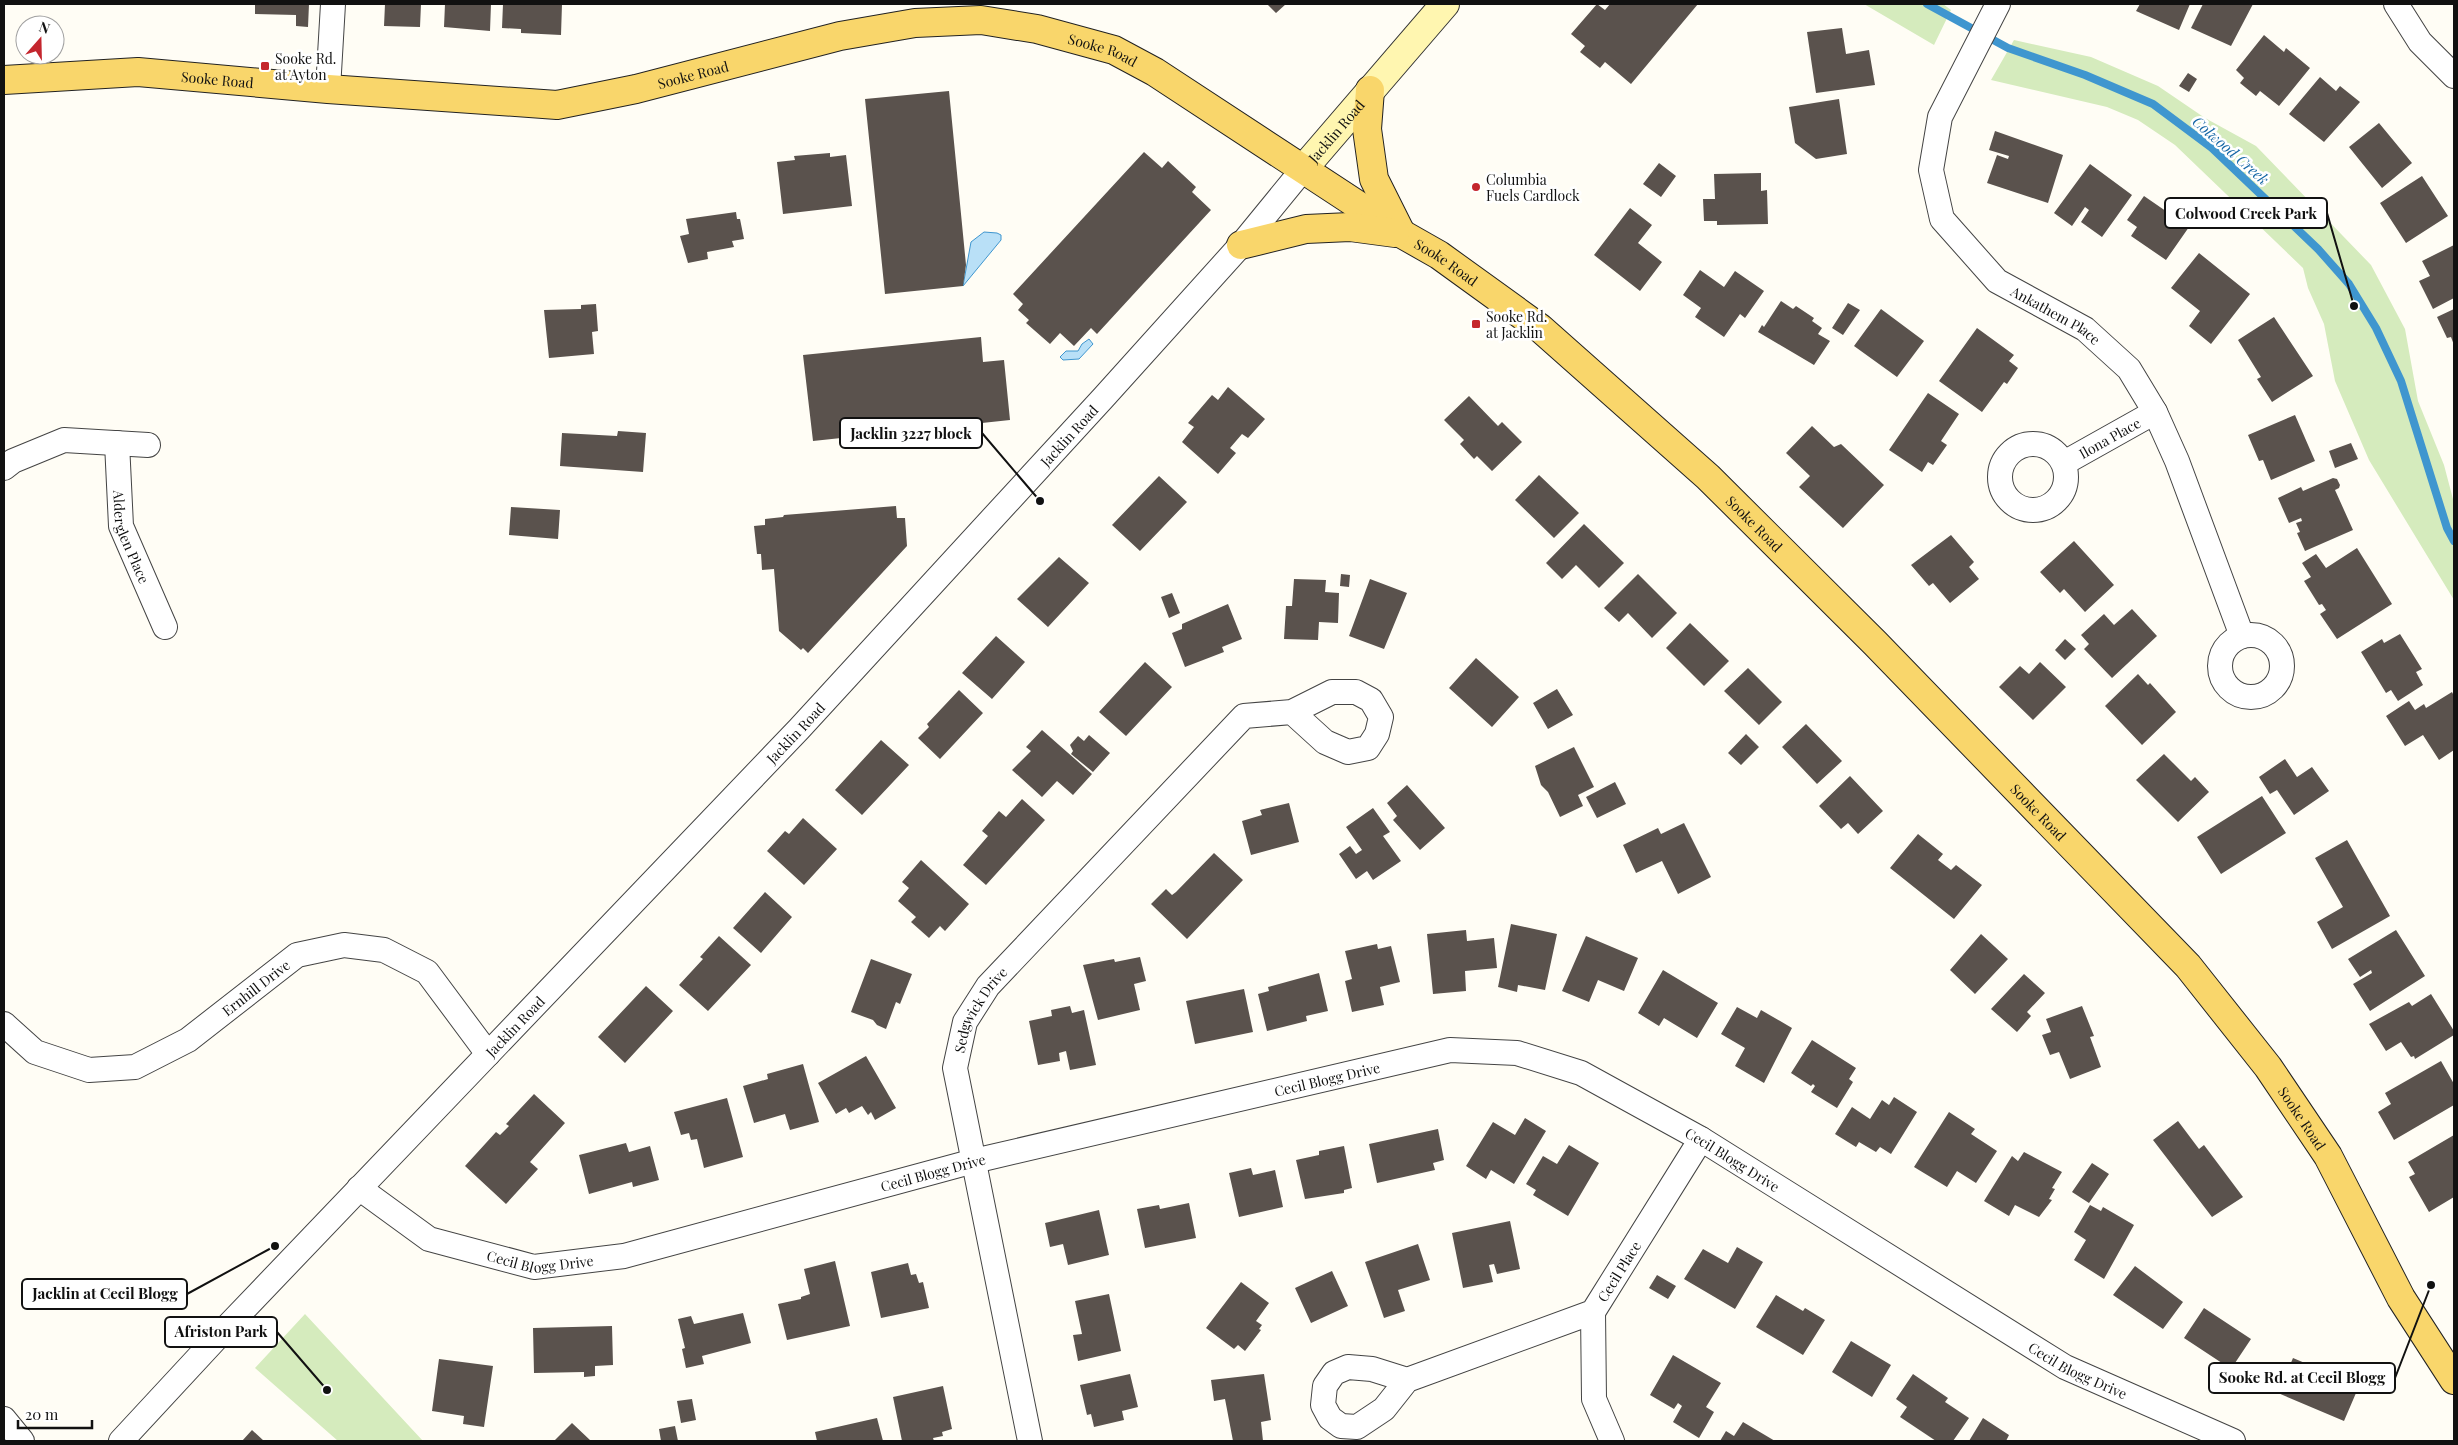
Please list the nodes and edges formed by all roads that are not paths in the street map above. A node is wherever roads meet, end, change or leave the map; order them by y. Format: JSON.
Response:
{"nodes":[{"id":1,"x":333,"y":4,"type":"edge"},
{"id":2,"x":1445,"y":4,"type":"edge"},
{"id":3,"x":2396,"y":4,"type":"edge"},
{"id":4,"x":1997,"y":6,"type":"edge"},
{"id":5,"x":2454,"y":76,"type":"edge"},
{"id":6,"x":4,"y":80,"type":"edge"},
{"id":7,"x":328,"y":89,"type":"junction"},
{"id":8,"x":1370,"y":90,"type":"junction"},
{"id":9,"x":1304,"y":168,"type":"junction"},
{"id":10,"x":1402,"y":234,"type":"junction"},
{"id":11,"x":1241,"y":245,"type":"junction"},
{"id":12,"x":2155,"y":412,"type":"junction"},
{"id":13,"x":117,"y":443,"type":"junction"},
{"id":14,"x":148,"y":444,"type":"dead end"},
{"id":15,"x":2064,"y":463,"type":"dead end"},
{"id":16,"x":4,"y":468,"type":"edge"},
{"id":17,"x":165,"y":627,"type":"dead end"},
{"id":18,"x":2242,"y":636,"type":"dead end"},
{"id":19,"x":1292,"y":712,"type":"dead end"},
{"id":20,"x":4,"y":1024,"type":"edge"},
{"id":21,"x":488,"y":1054,"type":"junction"},
{"id":22,"x":1701,"y":1139,"type":"junction"},
{"id":23,"x":974,"y":1161,"type":"junction"},
{"id":24,"x":359,"y":1188,"type":"junction"},
{"id":25,"x":1593,"y":1312,"type":"junction"},
{"id":26,"x":1407,"y":1380,"type":"dead end"},
{"id":27,"x":2454,"y":1380,"type":"edge"},
{"id":28,"x":4,"y":1419,"type":"edge"},
{"id":29,"x":22,"y":1441,"type":"edge"},
{"id":30,"x":121,"y":1441,"type":"edge"},
{"id":31,"x":1030,"y":1441,"type":"edge"},
{"id":32,"x":1612,"y":1441,"type":"edge"},
{"id":33,"x":2233,"y":1441,"type":"edge"}],
"edges":[{"from":1,"to":7,"type":"street"},
{"from":2,"to":8,"type":"main road","name":"Jacklin Road"},
{"from":3,"to":5,"type":"street"},
{"from":4,"to":12,"type":"street","name":"Ankathem Place"},
{"from":6,"to":7,"type":"main road","name":"Sooke Road"},
{"from":7,"to":9,"type":"main road","name":"Sooke Road"},
{"from":8,"to":9,"type":"main road","name":"Jacklin Road"},
{"from":8,"to":10,"type":"main road"},
{"from":9,"to":10,"type":"main road","name":"Sooke Road"},
{"from":9,"to":11,"type":"street","name":"Jacklin Road"},
{"from":10,"to":11,"type":"main road"},
{"from":10,"to":27,"type":"main road","name":"Sooke Road"},
{"from":11,"to":21,"type":"street","name":"Jacklin Road"},
{"from":12,"to":15,"type":"street","name":"Ilona Place"},
{"from":12,"to":18,"type":"street","name":"Ankathem Place"},
{"from":13,"to":14,"type":"street"},
{"from":13,"to":16,"type":"street"},
{"from":13,"to":17,"type":"street","name":"Alderglen Place"},
{"from":19,"to":23,"type":"street","name":"Sedgwick Drive"},
{"from":20,"to":21,"type":"street","name":"Ernhill Drive"},
{"from":21,"to":24,"type":"street","name":"Jacklin Road"},
{"from":22,"to":23,"type":"street","name":"Cecil Blogg Drive"},
{"from":22,"to":25,"type":"street","name":"Cecil Place"},
{"from":22,"to":33,"type":"street","name":"Cecil Blogg Drive"},
{"from":23,"to":24,"type":"street","name":"Cecil Blogg Drive"},
{"from":23,"to":31,"type":"street","name":"Sedgwick Drive"},
{"from":24,"to":30,"type":"street","name":"Jacklin Road"},
{"from":25,"to":26,"type":"street","name":"Cecil Place"},
{"from":25,"to":32,"type":"street"},
{"from":28,"to":29,"type":"street"}]}
